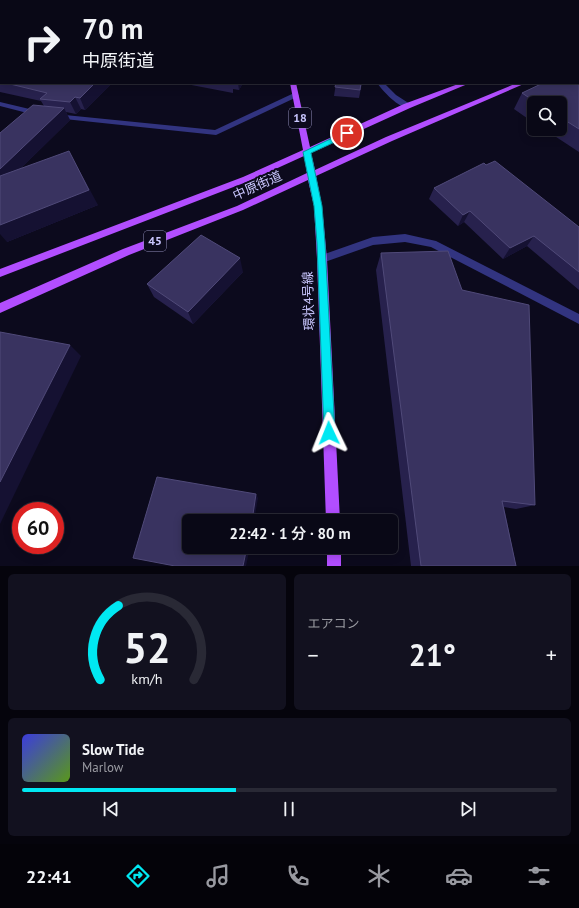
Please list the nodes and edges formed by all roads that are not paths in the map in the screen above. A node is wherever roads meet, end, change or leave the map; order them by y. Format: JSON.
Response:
{"nodes":[{"id":1,"x":293,"y":84,"type":"edge"},
{"id":2,"x":381,"y":84,"type":"edge"},
{"id":3,"x":464,"y":84,"type":"edge"},
{"id":4,"x":521,"y":84,"type":"edge"},
{"id":5,"x":295,"y":96,"type":"junction"},
{"id":6,"x":0,"y":104,"type":"edge"},
{"id":7,"x":407,"y":106,"type":"junction"},
{"id":8,"x":307,"y":152,"type":"junction"},
{"id":9,"x":311,"y":175,"type":"junction"},
{"id":10,"x":322,"y":260,"type":"junction"},
{"id":11,"x":0,"y":273,"type":"edge"},
{"id":12,"x":0,"y":308,"type":"edge"},
{"id":13,"x":579,"y":319,"type":"edge"},
{"id":14,"x":333,"y":514,"type":"edge"},
{"id":15,"x":334,"y":554,"type":"edge"},
{"id":16,"x":334,"y":566,"type":"edge"}],
"edges":[{"from":1,"to":5,"type":"main road","name":"環状4号線","number":"18"},
{"from":2,"to":7,"type":"street"},
{"from":3,"to":7,"type":"main road","name":"中原街道","number":"45"},
{"from":4,"to":9,"type":"main road","name":"中原街道","number":"45"},
{"from":5,"to":6,"type":"street"},
{"from":5,"to":8,"type":"main road","name":"環状4号線","number":"18"},
{"from":7,"to":8,"type":"main road","name":"中原街道","number":"45"},
{"from":8,"to":9,"type":"main road","name":"環状4号線","number":"18"},
{"from":8,"to":11,"type":"main road","name":"中原街道","number":"45"},
{"from":9,"to":10,"type":"main road","name":"環状4号線","number":"18"},
{"from":9,"to":12,"type":"main road","name":"中原街道","number":"45"},
{"from":10,"to":13,"type":"street"},
{"from":10,"to":14,"type":"main road","name":"環状4号線","number":"18"},
{"from":15,"to":16,"type":"main road"}]}
